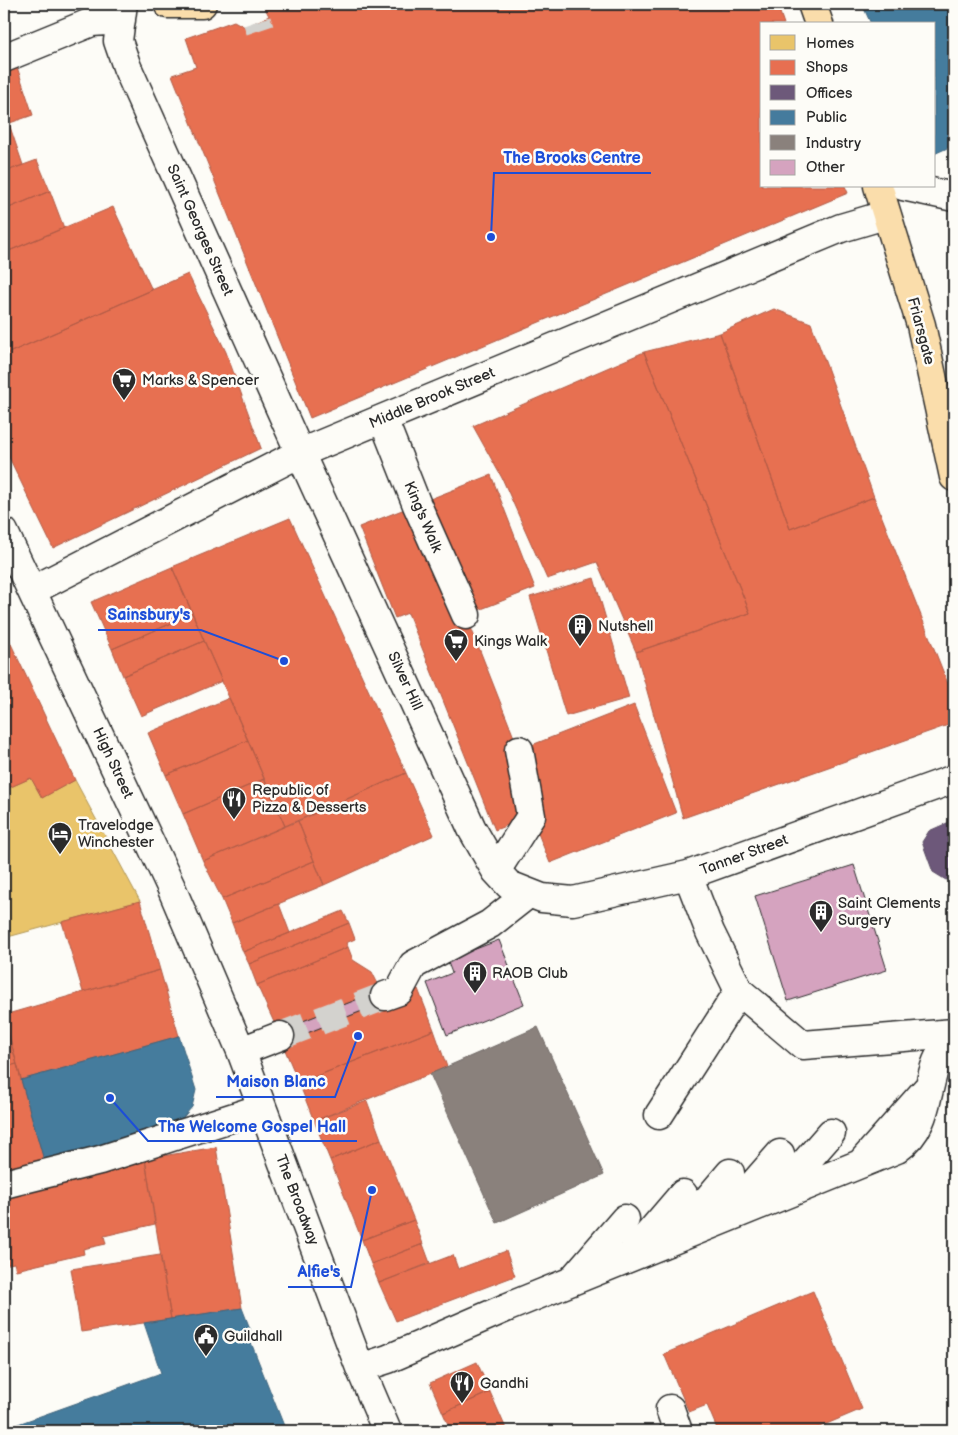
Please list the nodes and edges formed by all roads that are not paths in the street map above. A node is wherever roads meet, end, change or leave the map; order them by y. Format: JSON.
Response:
{"nodes":[{"id":1,"x":168,"y":4,"type":"edge"},
{"id":2,"x":202,"y":4,"type":"edge"},
{"id":3,"x":812,"y":4,"type":"edge"},
{"id":4,"x":122,"y":12,"type":"edge"},
{"id":5,"x":818,"y":22,"type":"edge"},
{"id":6,"x":4,"y":58,"type":"edge"},
{"id":7,"x":878,"y":188,"type":"edge"},
{"id":8,"x":912,"y":188,"type":"edge"},
{"id":9,"x":954,"y":197,"type":"edge"},
{"id":10,"x":885,"y":214,"type":"junction"},
{"id":11,"x":383,"y":419,"type":"junction"},
{"id":12,"x":300,"y":453,"type":"junction"},
{"id":13,"x":954,"y":477,"type":"edge"},
{"id":14,"x":4,"y":532,"type":"edge"},
{"id":15,"x":33,"y":590,"type":"junction"},
{"id":16,"x":466,"y":615,"type":"dead end"},
{"id":17,"x":519,"y":750,"type":"dead end"},
{"id":18,"x":954,"y":779,"type":"edge"},
{"id":19,"x":496,"y":871,"type":"junction"},
{"id":20,"x":688,"y":875,"type":"junction"},
{"id":21,"x":528,"y":894,"type":"junction"},
{"id":22,"x":739,"y":991,"type":"junction"},
{"id":23,"x":385,"y":996,"type":"tunnel mouth"},
{"id":24,"x":954,"y":1033,"type":"edge"},
{"id":25,"x":280,"y":1036,"type":"tunnel mouth"},
{"id":26,"x":954,"y":1038,"type":"edge"},
{"id":27,"x":241,"y":1052,"type":"junction"},
{"id":28,"x":262,"y":1108,"type":"junction"},
{"id":29,"x":882,"y":1112,"type":"dead end"},
{"id":30,"x":659,"y":1115,"type":"dead end"},
{"id":31,"x":831,"y":1133,"type":"dead end"},
{"id":32,"x":780,"y":1154,"type":"dead end"},
{"id":33,"x":730,"y":1173,"type":"dead end"},
{"id":34,"x":817,"y":1183,"type":"junction"},
{"id":35,"x":4,"y":1184,"type":"edge"},
{"id":36,"x":683,"y":1194,"type":"dead end"},
{"id":37,"x":769,"y":1202,"type":"junction"},
{"id":38,"x":625,"y":1220,"type":"dead end"},
{"id":39,"x":720,"y":1223,"type":"junction"},
{"id":40,"x":673,"y":1241,"type":"junction"},
{"id":41,"x":628,"y":1259,"type":"junction"},
{"id":42,"x":570,"y":1282,"type":"junction"},
{"id":43,"x":360,"y":1368,"type":"junction"},
{"id":44,"x":387,"y":1431,"type":"edge"}],
"edges":[{"from":1,"to":2,"type":"main road"},
{"from":3,"to":5,"type":"main road"},
{"from":4,"to":6,"type":"street"},
{"from":4,"to":12,"type":"street","name":"Saint Georges Street"},
{"from":7,"to":10,"type":"main road","name":"Friarsgate"},
{"from":8,"to":9,"type":"street"},
{"from":10,"to":11,"type":"street","name":"Middle Brook Street"},
{"from":10,"to":13,"type":"main road","name":"Friarsgate"},
{"from":11,"to":12,"type":"street","name":"Middle Brook Street"},
{"from":11,"to":16,"type":"street","name":"King's Walk"},
{"from":12,"to":15,"type":"street","name":"Middle Brook Street"},
{"from":12,"to":19,"type":"street","name":"Silver Hill"},
{"from":14,"to":15,"type":"street","name":"High Street"},
{"from":15,"to":27,"type":"street","name":"High Street"},
{"from":17,"to":19,"type":"street"},
{"from":18,"to":20,"type":"street","name":"Tanner Street"},
{"from":19,"to":21,"type":"street","name":"Silver Hill"},
{"from":20,"to":21,"type":"street","name":"Tanner Street"},
{"from":20,"to":22,"type":"street"},
{"from":21,"to":23,"type":"street"},
{"from":22,"to":24,"type":"street"},
{"from":22,"to":30,"type":"street"},
{"from":25,"to":27,"type":"street"},
{"from":26,"to":34,"type":"street"},
{"from":27,"to":28,"type":"street","name":"High Street"},
{"from":28,"to":35,"type":"street"},
{"from":28,"to":43,"type":"street","name":"The Broadway"},
{"from":29,"to":34,"type":"street"},
{"from":31,"to":37,"type":"street"},
{"from":32,"to":39,"type":"street"},
{"from":33,"to":40,"type":"street"},
{"from":34,"to":37,"type":"street"},
{"from":36,"to":41,"type":"street"},
{"from":37,"to":39,"type":"street"},
{"from":38,"to":42,"type":"street"},
{"from":39,"to":40,"type":"street"},
{"from":40,"to":41,"type":"street"},
{"from":41,"to":42,"type":"street"},
{"from":42,"to":43,"type":"street"},
{"from":43,"to":44,"type":"street","name":"The Broadway"}]}
